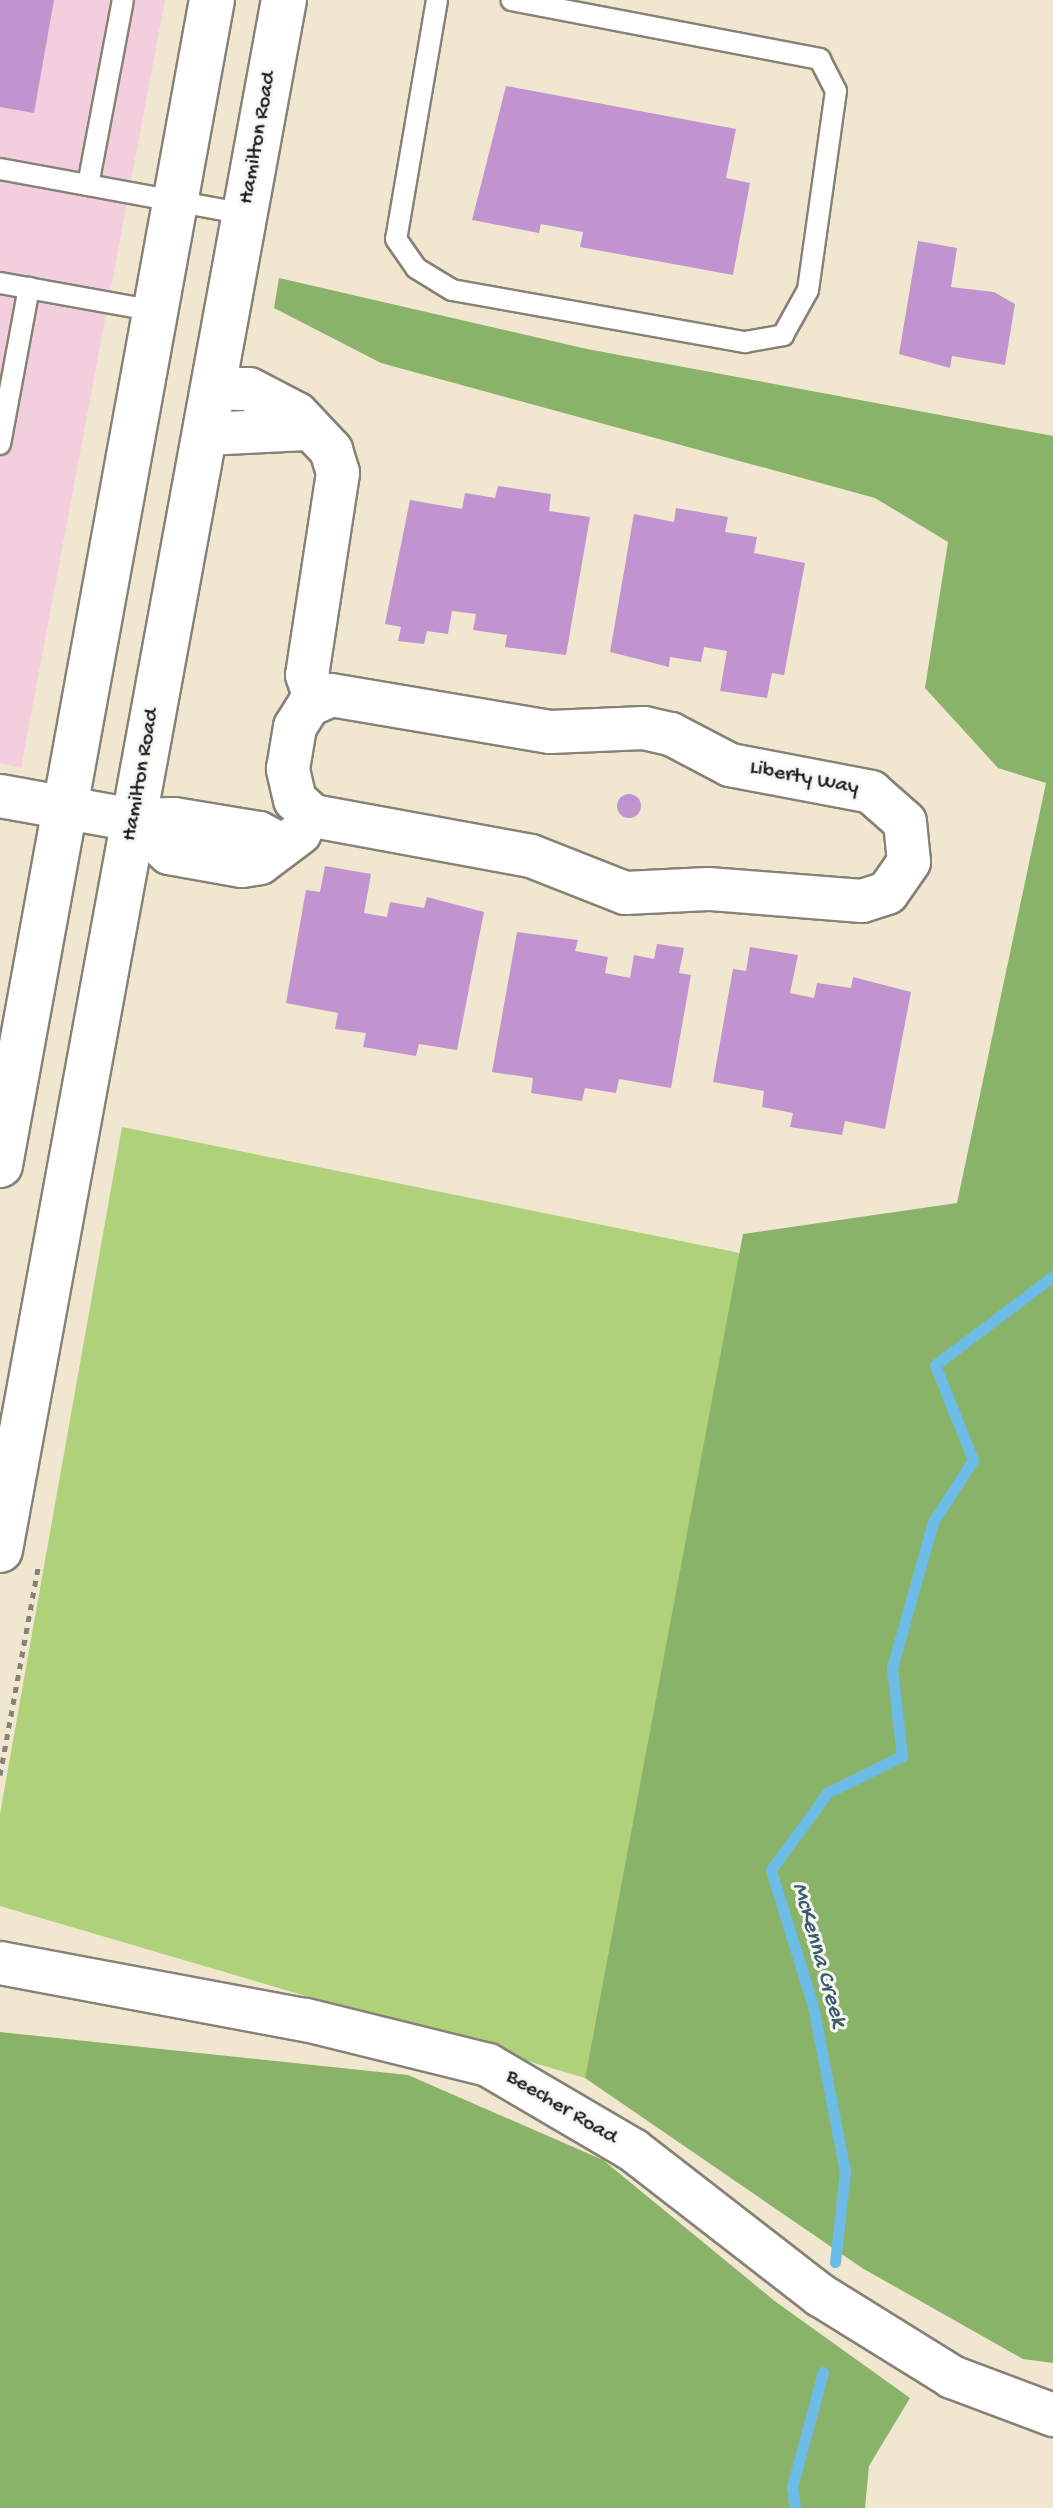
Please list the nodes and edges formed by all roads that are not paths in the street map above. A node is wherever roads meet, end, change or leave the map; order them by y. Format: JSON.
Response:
{"nodes":[{"id":1,"x":123,"y":0,"type":"edge"},
{"id":2,"x":212,"y":0,"type":"edge"},
{"id":3,"x":284,"y":0,"type":"edge"},
{"id":4,"x":437,"y":0,"type":"edge"},
{"id":5,"x":512,"y":0,"type":"edge"},
{"id":6,"x":0,"y":169,"type":"edge"},
{"id":7,"x":88,"y":185,"type":"junction"},
{"id":8,"x":176,"y":201,"type":"junction"},
{"id":9,"x":246,"y":214,"type":"junction"},
{"id":10,"x":0,"y":283,"type":"edge"},
{"id":11,"x":29,"y":288,"type":"junction"},
{"id":12,"x":155,"y":311,"type":"junction"},
{"id":13,"x":214,"y":388,"type":"junction"},
{"id":14,"x":310,"y":429,"type":"junction"},
{"id":15,"x":206,"y":434,"type":"junction"},
{"id":16,"x":0,"y":444,"type":"edge"},
{"id":17,"x":316,"y":701,"type":"junction"},
{"id":18,"x":0,"y":796,"type":"edge"},
{"id":19,"x":65,"y":808,"type":"junction"},
{"id":20,"x":313,"y":816,"type":"junction"},
{"id":21,"x":133,"y":820,"type":"junction"},
{"id":22,"x":4,"y":1116,"type":"edge"},
{"id":23,"x":0,"y":1165,"type":"edge"},
{"id":24,"x":0,"y":1550,"type":"edge"},
{"id":25,"x":0,"y":1963,"type":"edge"},
{"id":26,"x":1053,"y":2415,"type":"edge"}],
"edges":[{"from":1,"to":7,"type":"lane"},
{"from":2,"to":8,"type":"main road"},
{"from":3,"to":9,"type":"main road","name":"Hamilton Road"},
{"from":4,"to":5,"type":"lane"},
{"from":6,"to":7,"type":"lane"},
{"from":7,"to":8,"type":"lane"},
{"from":8,"to":9,"type":"lane"},
{"from":8,"to":12,"type":"main road"},
{"from":9,"to":13,"type":"main road","name":"Hamilton Road"},
{"from":10,"to":11,"type":"lane"},
{"from":11,"to":12,"type":"lane"},
{"from":11,"to":16,"type":"lane"},
{"from":12,"to":19,"type":"main road"},
{"from":13,"to":14,"type":"street"},
{"from":13,"to":15,"type":"main road","name":"Hamilton Road"},
{"from":14,"to":15,"type":"street"},
{"from":14,"to":17,"type":"street"},
{"from":15,"to":21,"type":"main road","name":"Hamilton Road"},
{"from":17,"to":20,"type":"street"},
{"from":17,"to":20,"type":"street","name":"Liberty Way"},
{"from":18,"to":19,"type":"street"},
{"from":19,"to":21,"type":"street"},
{"from":19,"to":22,"type":"main road"},
{"from":20,"to":21,"type":"street"},
{"from":21,"to":24,"type":"main road","name":"Hamilton Road"},
{"from":22,"to":23,"type":"main road"},
{"from":25,"to":26,"type":"street","name":"Beecher Road"}]}
